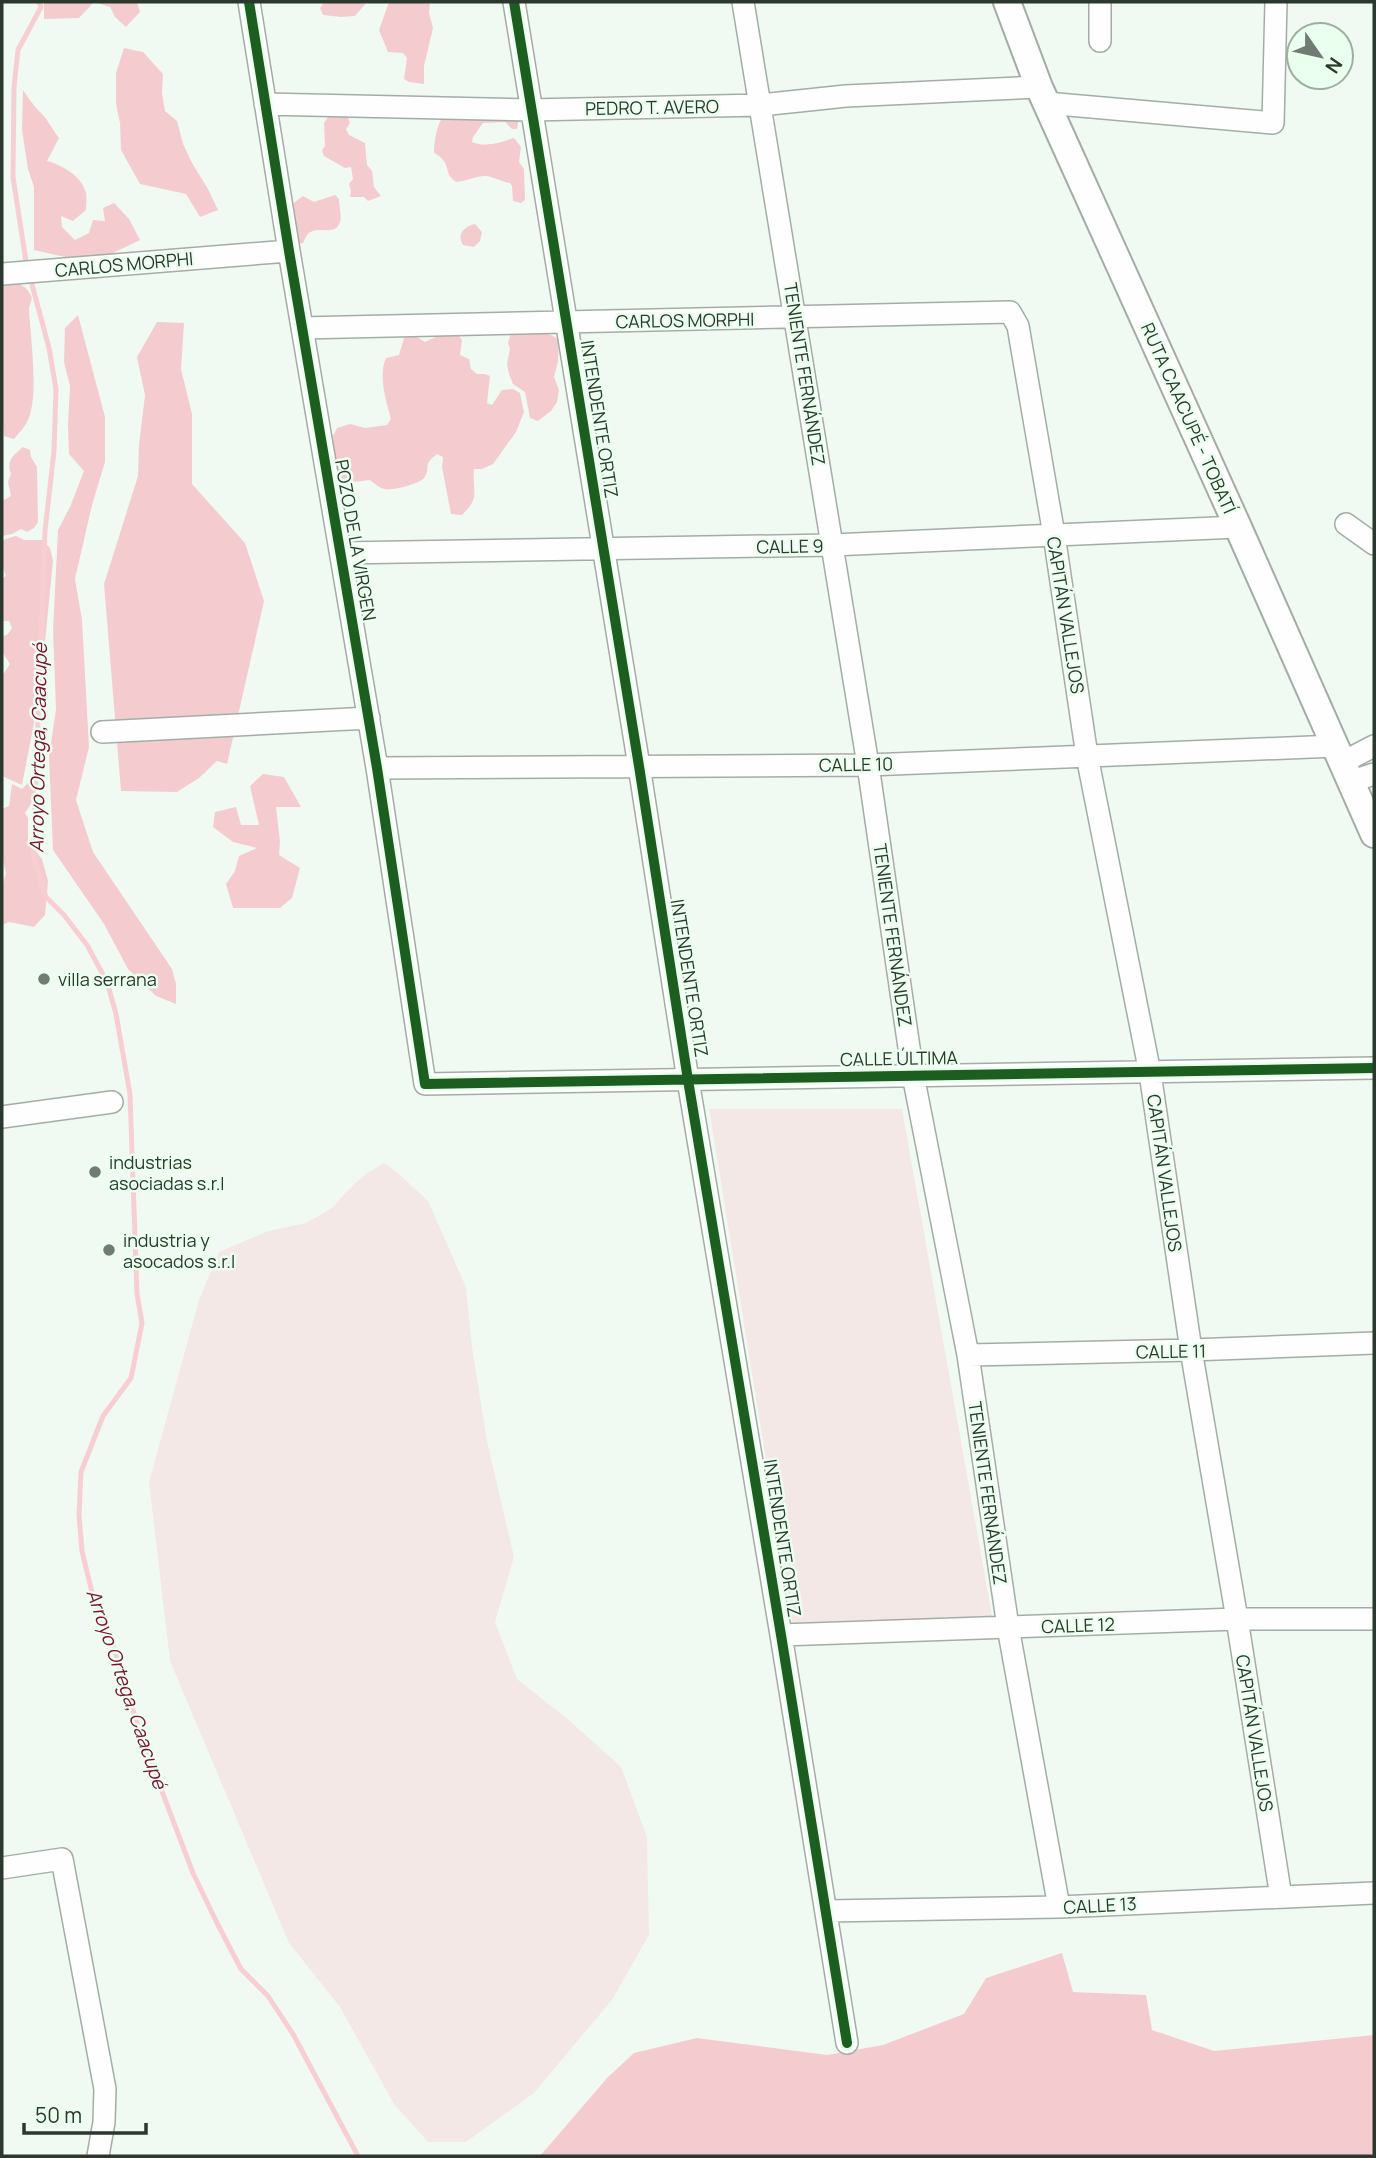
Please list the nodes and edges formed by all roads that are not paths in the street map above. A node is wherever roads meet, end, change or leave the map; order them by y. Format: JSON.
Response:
{"nodes":[{"id":1,"x":249,"y":2,"type":"edge"},
{"id":2,"x":514,"y":2,"type":"edge"},
{"id":3,"x":743,"y":2,"type":"edge"},
{"id":4,"x":1007,"y":2,"type":"edge"},
{"id":5,"x":1100,"y":2,"type":"edge"},
{"id":6,"x":1276,"y":2,"type":"edge"},
{"id":7,"x":1100,"y":41,"type":"dead end"},
{"id":8,"x":1042,"y":95,"type":"junction"},
{"id":9,"x":265,"y":104,"type":"junction"},
{"id":10,"x":761,"y":105,"type":"junction"},
{"id":11,"x":531,"y":110,"type":"junction"},
{"id":12,"x":289,"y":251,"type":"junction"},
{"id":13,"x":4,"y":274,"type":"edge"},
{"id":14,"x":795,"y":317,"type":"junction"},
{"id":15,"x":566,"y":322,"type":"junction"},
{"id":16,"x":1017,"y":326,"type":"joint"},
{"id":17,"x":302,"y":328,"type":"junction"},
{"id":18,"x":1346,"y":524,"type":"dead end"},
{"id":19,"x":1238,"y":527,"type":"junction"},
{"id":20,"x":1054,"y":535,"type":"junction"},
{"id":21,"x":1374,"y":544,"type":"edge"},
{"id":22,"x":832,"y":545,"type":"junction"},
{"id":23,"x":603,"y":550,"type":"junction"},
{"id":24,"x":341,"y":553,"type":"junction"},
{"id":25,"x":369,"y":718,"type":"junction"},
{"id":26,"x":102,"y":732,"type":"dead end"},
{"id":27,"x":1374,"y":746,"type":"edge"},
{"id":28,"x":1087,"y":756,"type":"junction"},
{"id":29,"x":868,"y":765,"type":"junction"},
{"id":30,"x":639,"y":766,"type":"junction"},
{"id":31,"x":1351,"y":766,"type":"edge"},
{"id":32,"x":377,"y":768,"type":"junction"},
{"id":33,"x":1374,"y":834,"type":"edge"},
{"id":34,"x":1374,"y":1068,"type":"edge"},
{"id":35,"x":1150,"y":1073,"type":"junction"},
{"id":36,"x":913,"y":1075,"type":"junction"},
{"id":37,"x":688,"y":1080,"type":"junction"},
{"id":38,"x":425,"y":1084,"type":"joint"},
{"id":39,"x":112,"y":1102,"type":"dead end"},
{"id":40,"x":2,"y":1117,"type":"edge"},
{"id":41,"x":1374,"y":1343,"type":"edge"},
{"id":42,"x":1191,"y":1350,"type":"junction"},
{"id":43,"x":968,"y":1355,"type":"junction"},
{"id":44,"x":1237,"y":1619,"type":"junction"},
{"id":45,"x":1374,"y":1619,"type":"edge"},
{"id":46,"x":1009,"y":1627,"type":"junction"},
{"id":47,"x":781,"y":1635,"type":"junction"},
{"id":48,"x":2,"y":1867,"type":"edge"},
{"id":49,"x":1374,"y":1893,"type":"edge"},
{"id":50,"x":1281,"y":1897,"type":"junction"},
{"id":51,"x":1059,"y":1907,"type":"junction"},
{"id":52,"x":826,"y":1911,"type":"junction"},
{"id":53,"x":847,"y":2043,"type":"dead end"},
{"id":54,"x":98,"y":2156,"type":"edge"}],
"edges":[{"from":1,"to":9,"type":"street","name":"POZO DE LA VIRGEN"},
{"from":2,"to":11,"type":"street","name":"INTENDENTE ORTIZ"},
{"from":3,"to":10,"type":"street","name":"TENIENTE FERNÁNDEZ"},
{"from":4,"to":8,"type":"main road","name":"RUTA CAACUPÉ - TOBATÍ"},
{"from":5,"to":7,"type":"street"},
{"from":6,"to":8,"type":"street","name":"PEDRO T. AVERO"},
{"from":8,"to":10,"type":"street","name":"PEDRO T. AVERO"},
{"from":8,"to":19,"type":"main road","name":"RUTA CAACUPÉ - TOBATÍ"},
{"from":9,"to":11,"type":"street","name":"PEDRO T. AVERO"},
{"from":9,"to":12,"type":"street","name":"POZO DE LA VIRGEN"},
{"from":10,"to":11,"type":"street","name":"PEDRO T. AVERO"},
{"from":10,"to":14,"type":"street","name":"TENIENTE FERNÁNDEZ"},
{"from":11,"to":15,"type":"street","name":"INTENDENTE ORTIZ"},
{"from":12,"to":13,"type":"street","name":"CARLOS MORPHI"},
{"from":12,"to":17,"type":"street","name":"POZO DE LA VIRGEN"},
{"from":14,"to":15,"type":"street","name":"CARLOS MORPHI"},
{"from":14,"to":16,"type":"street","name":"CARLOS MORPHI"},
{"from":14,"to":22,"type":"street","name":"TENIENTE FERNÁNDEZ"},
{"from":15,"to":17,"type":"street","name":"CARLOS MORPHI"},
{"from":15,"to":23,"type":"street","name":"INTENDENTE ORTIZ"},
{"from":16,"to":20,"type":"street","name":"CAPITÁN VALLEJOS"},
{"from":17,"to":24,"type":"street","name":"POZO DE LA VIRGEN"},
{"from":18,"to":21,"type":"street"},
{"from":19,"to":20,"type":"street","name":"CALLE 9"},
{"from":19,"to":31,"type":"main road","name":"RUTA CAACUPÉ - TOBATÍ"},
{"from":20,"to":22,"type":"street","name":"CALLE 9"},
{"from":20,"to":28,"type":"street","name":"CAPITÁN VALLEJOS"},
{"from":22,"to":23,"type":"street","name":"CALLE 9"},
{"from":22,"to":29,"type":"street","name":"TENIENTE FERNÁNDEZ"},
{"from":23,"to":24,"type":"street","name":"CALLE 9"},
{"from":23,"to":30,"type":"street","name":"INTENDENTE ORTIZ"},
{"from":24,"to":25,"type":"street","name":"POZO DE LA VIRGEN"},
{"from":25,"to":26,"type":"street"},
{"from":25,"to":32,"type":"street","name":"POZO DE LA VIRGEN"},
{"from":27,"to":31,"type":"street"},
{"from":28,"to":29,"type":"street","name":"CALLE 10"},
{"from":28,"to":31,"type":"street","name":"CALLE 10"},
{"from":28,"to":35,"type":"street","name":"CAPITÁN VALLEJOS"},
{"from":29,"to":30,"type":"street","name":"CALLE 10"},
{"from":29,"to":36,"type":"street","name":"TENIENTE FERNÁNDEZ"},
{"from":30,"to":32,"type":"street","name":"CALLE 10"},
{"from":30,"to":37,"type":"street","name":"INTENDENTE ORTIZ"},
{"from":31,"to":33,"type":"main road","name":"RUTA CAACUPÉ - TOBATÍ"},
{"from":32,"to":38,"type":"street","name":"POZO DE LA VIRGEN"},
{"from":34,"to":35,"type":"street","name":"CALLE ÚLTIMA"},
{"from":35,"to":36,"type":"street","name":"CALLE ÚLTIMA"},
{"from":35,"to":42,"type":"street","name":"CAPITÁN VALLEJOS"},
{"from":36,"to":37,"type":"street","name":"CALLE ÚLTIMA"},
{"from":36,"to":43,"type":"street","name":"TENIENTE FERNÁNDEZ"},
{"from":37,"to":38,"type":"street","name":"CALLE ÚLTIMA"},
{"from":37,"to":47,"type":"street","name":"INTENDENTE ORTIZ"},
{"from":39,"to":40,"type":"street"},
{"from":41,"to":42,"type":"street","name":"CALLE 11"},
{"from":42,"to":43,"type":"street","name":"CALLE 11"},
{"from":42,"to":44,"type":"street","name":"CAPITÁN VALLEJOS"},
{"from":43,"to":46,"type":"street","name":"TENIENTE FERNÁNDEZ"},
{"from":44,"to":45,"type":"street","name":"CALLE 12"},
{"from":44,"to":46,"type":"street","name":"CALLE 12"},
{"from":44,"to":50,"type":"street","name":"CAPITÁN VALLEJOS"},
{"from":46,"to":47,"type":"street","name":"CALLE 12"},
{"from":46,"to":51,"type":"street","name":"TENIENTE FERNÁNDEZ"},
{"from":47,"to":52,"type":"street","name":"INTENDENTE ORTIZ"},
{"from":48,"to":54,"type":"street"},
{"from":49,"to":50,"type":"street","name":"CALLE 13"},
{"from":50,"to":51,"type":"street","name":"CALLE 13"},
{"from":51,"to":52,"type":"street","name":"CALLE 13"},
{"from":52,"to":53,"type":"street","name":"INTENDENTE ORTIZ"}]}
